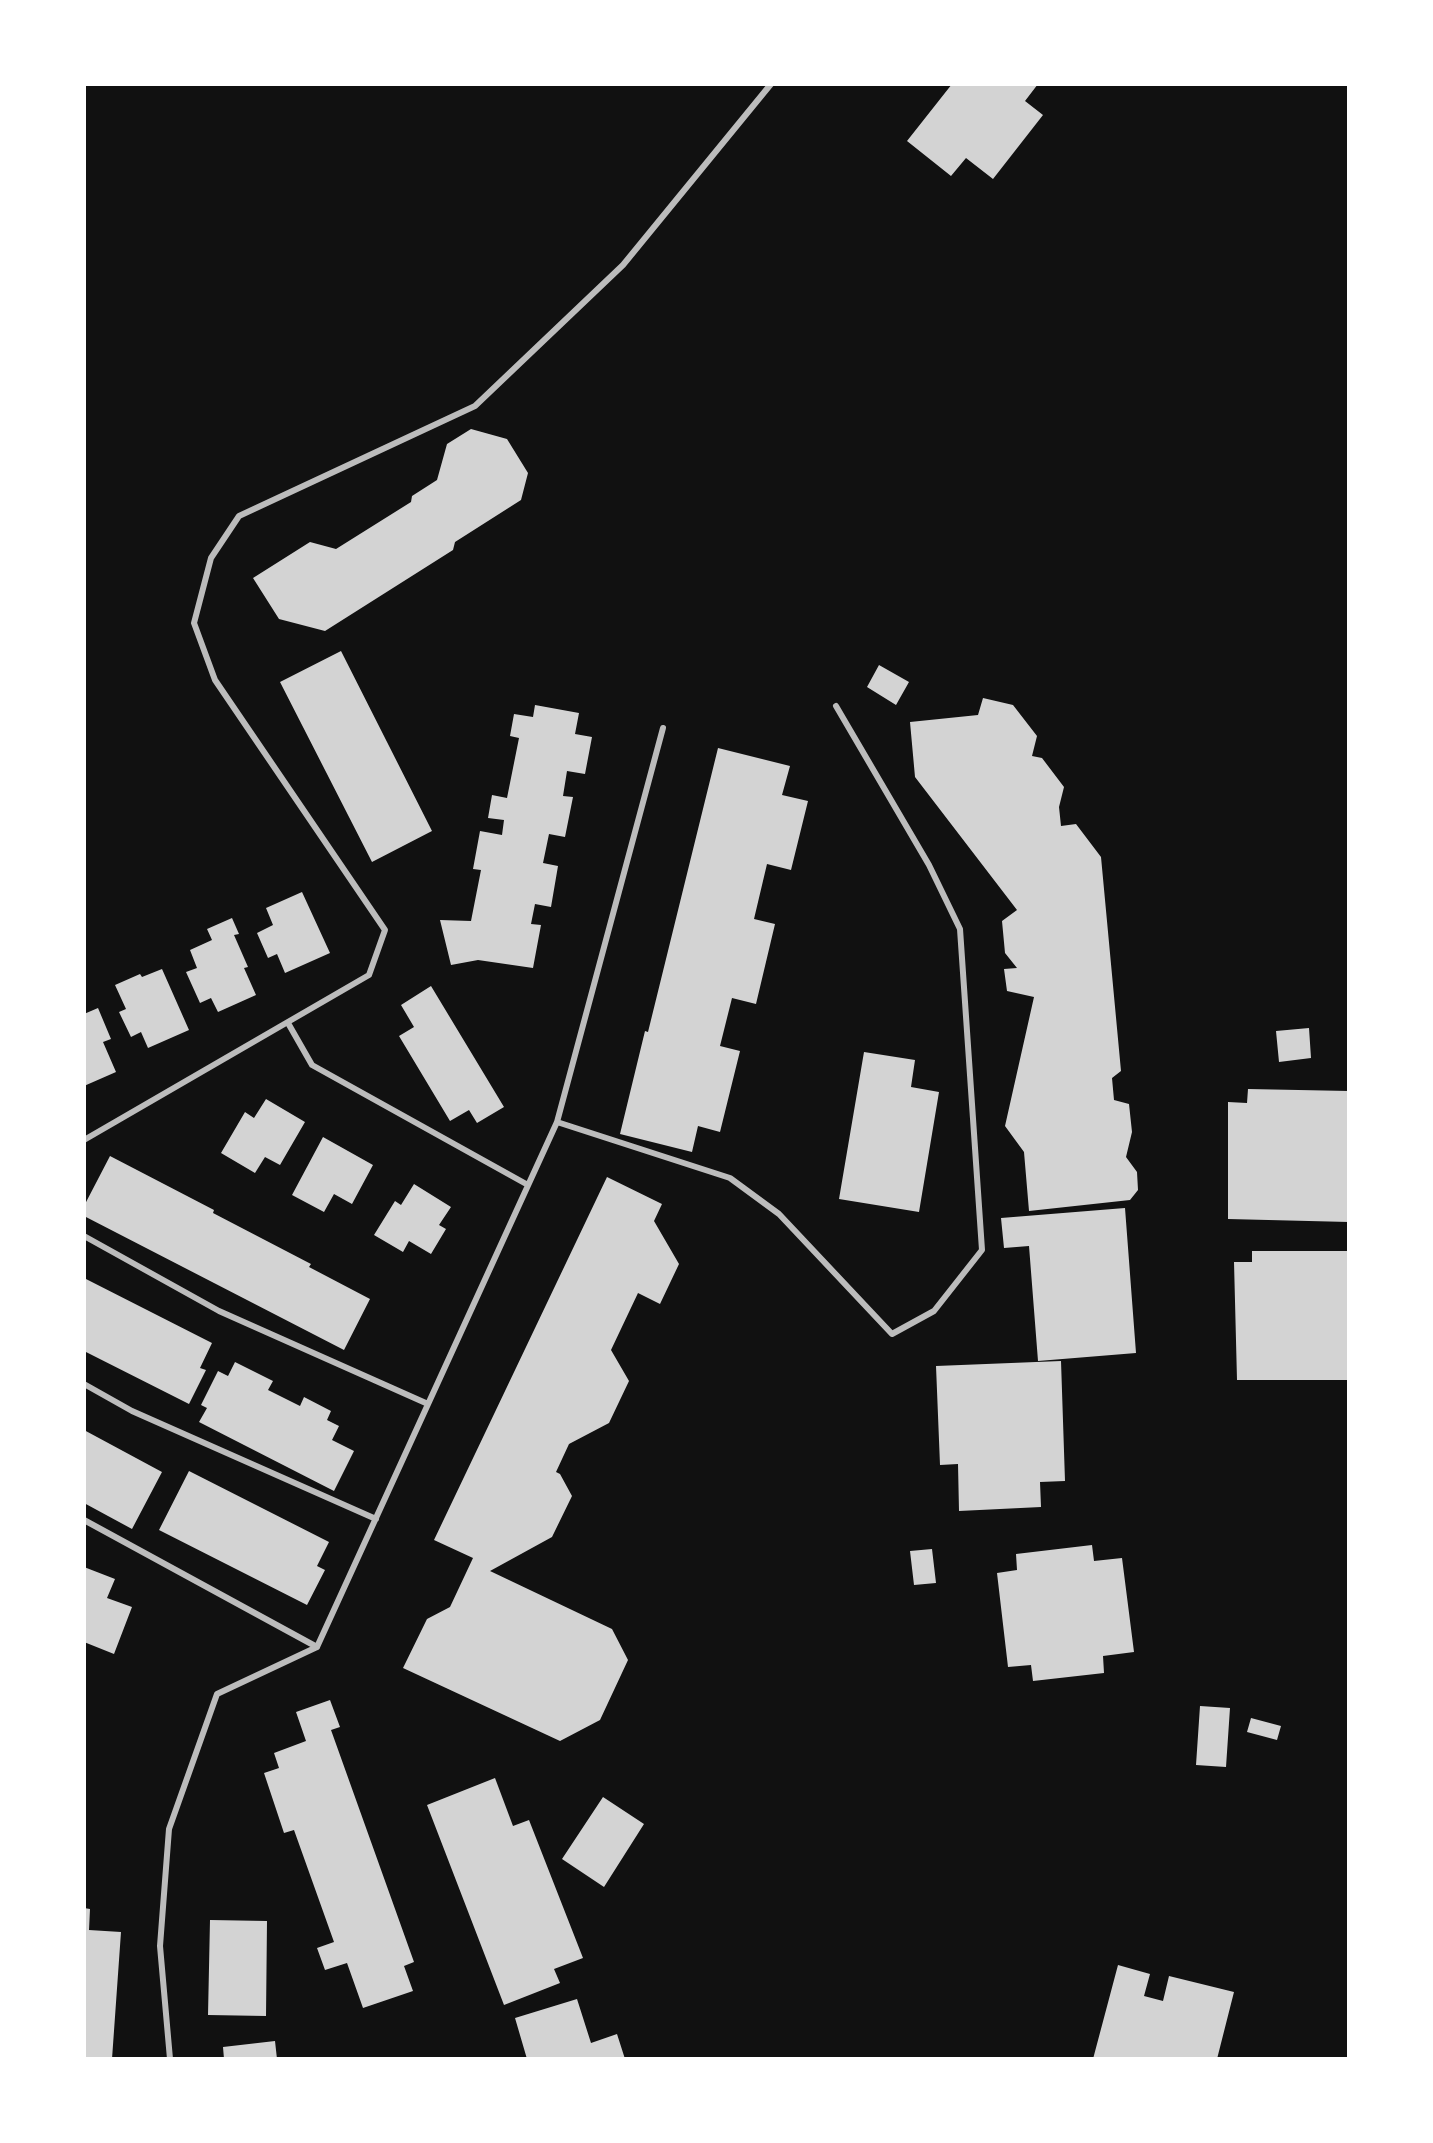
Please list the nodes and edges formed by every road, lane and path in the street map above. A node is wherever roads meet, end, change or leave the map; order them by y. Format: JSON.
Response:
{"nodes":[{"id":1,"x":771,"y":84,"type":"edge"},
{"id":2,"x":836,"y":706,"type":"dead end"},
{"id":3,"x":663,"y":728,"type":"dead end"},
{"id":4,"x":288,"y":1023,"type":"junction"},
{"id":5,"x":557,"y":1122,"type":"junction"},
{"id":6,"x":84,"y":1140,"type":"edge"},
{"id":7,"x":528,"y":1185,"type":"junction"},
{"id":8,"x":84,"y":1236,"type":"edge"},
{"id":9,"x":84,"y":1384,"type":"edge"},
{"id":10,"x":428,"y":1404,"type":"junction"},
{"id":11,"x":376,"y":1519,"type":"junction"},
{"id":12,"x":84,"y":1520,"type":"edge"},
{"id":13,"x":317,"y":1647,"type":"junction"},
{"id":14,"x":170,"y":2059,"type":"edge"}],
"edges":[{"from":1,"to":4,"type":"street"},
{"from":2,"to":5,"type":"street"},
{"from":3,"to":5,"type":"street"},
{"from":4,"to":6,"type":"street"},
{"from":4,"to":7,"type":"street"},
{"from":5,"to":7,"type":"street"},
{"from":7,"to":10,"type":"street"},
{"from":8,"to":10,"type":"street"},
{"from":9,"to":11,"type":"street"},
{"from":10,"to":11,"type":"street"},
{"from":11,"to":13,"type":"street"},
{"from":12,"to":13,"type":"street"},
{"from":13,"to":14,"type":"street"}]}
